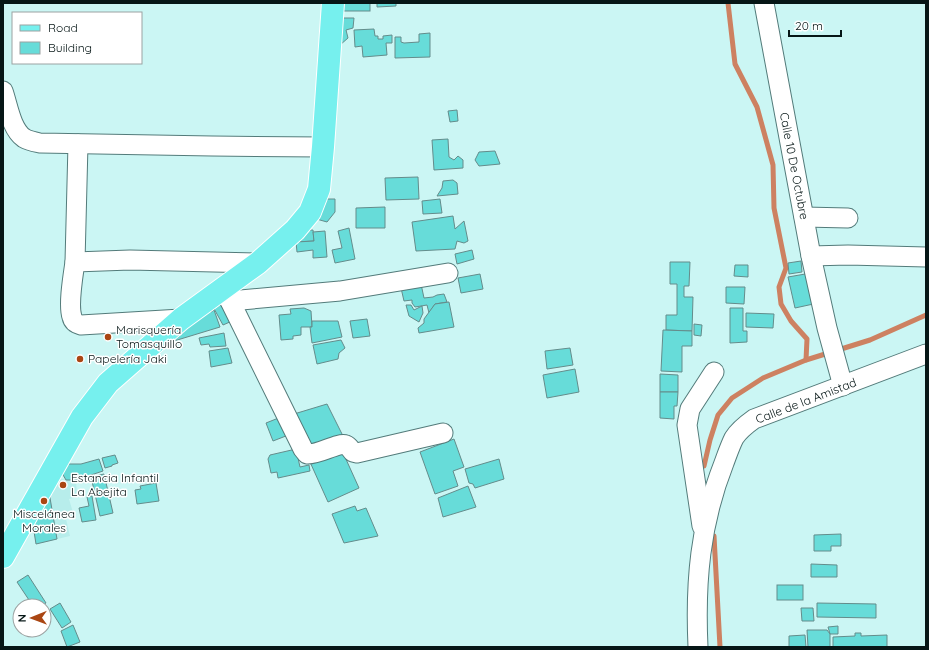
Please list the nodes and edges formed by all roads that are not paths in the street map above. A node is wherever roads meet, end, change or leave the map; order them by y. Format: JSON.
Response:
{"nodes":[{"id":1,"x":333,"y":3,"type":"edge"},
{"id":2,"x":764,"y":3,"type":"edge"},
{"id":3,"x":3,"y":91,"type":"edge"},
{"id":4,"x":78,"y":144,"type":"junction"},
{"id":5,"x":323,"y":147,"type":"junction"},
{"id":6,"x":804,"y":217,"type":"junction"},
{"id":7,"x":848,"y":218,"type":"dead end"},
{"id":8,"x":811,"y":256,"type":"junction"},
{"id":9,"x":926,"y":257,"type":"edge"},
{"id":10,"x":75,"y":262,"type":"junction"},
{"id":11,"x":258,"y":263,"type":"junction"},
{"id":12,"x":448,"y":273,"type":"dead end"},
{"id":13,"x":226,"y":295,"type":"junction"},
{"id":14,"x":181,"y":319,"type":"junction"},
{"id":15,"x":926,"y":354,"type":"edge"},
{"id":16,"x":714,"y":372,"type":"dead end"},
{"id":17,"x":843,"y":386,"type":"junction"},
{"id":18,"x":443,"y":433,"type":"dead end"},
{"id":19,"x":703,"y":535,"type":"junction"},
{"id":20,"x":3,"y":557,"type":"edge"},
{"id":21,"x":698,"y":647,"type":"edge"}],
"edges":[{"from":1,"to":5,"type":"main road"},
{"from":2,"to":6,"type":"street","name":"Calle 10 De Octubre"},
{"from":3,"to":4,"type":"street"},
{"from":4,"to":5,"type":"street"},
{"from":4,"to":10,"type":"street"},
{"from":5,"to":11,"type":"main road"},
{"from":6,"to":7,"type":"street"},
{"from":6,"to":8,"type":"street","name":"Calle 10 De Octubre"},
{"from":8,"to":9,"type":"street"},
{"from":8,"to":17,"type":"street","name":"Calle 10 De Octubre"},
{"from":10,"to":11,"type":"street"},
{"from":10,"to":14,"type":"street"},
{"from":11,"to":13,"type":"main road"},
{"from":12,"to":13,"type":"street"},
{"from":13,"to":14,"type":"main road"},
{"from":13,"to":18,"type":"street"},
{"from":14,"to":20,"type":"main road"},
{"from":15,"to":17,"type":"street","name":"Calle de la Amistad"},
{"from":16,"to":19,"type":"street"},
{"from":17,"to":19,"type":"street","name":"Calle de la Amistad"},
{"from":19,"to":21,"type":"street","name":"Calle de la Amistad"}]}
